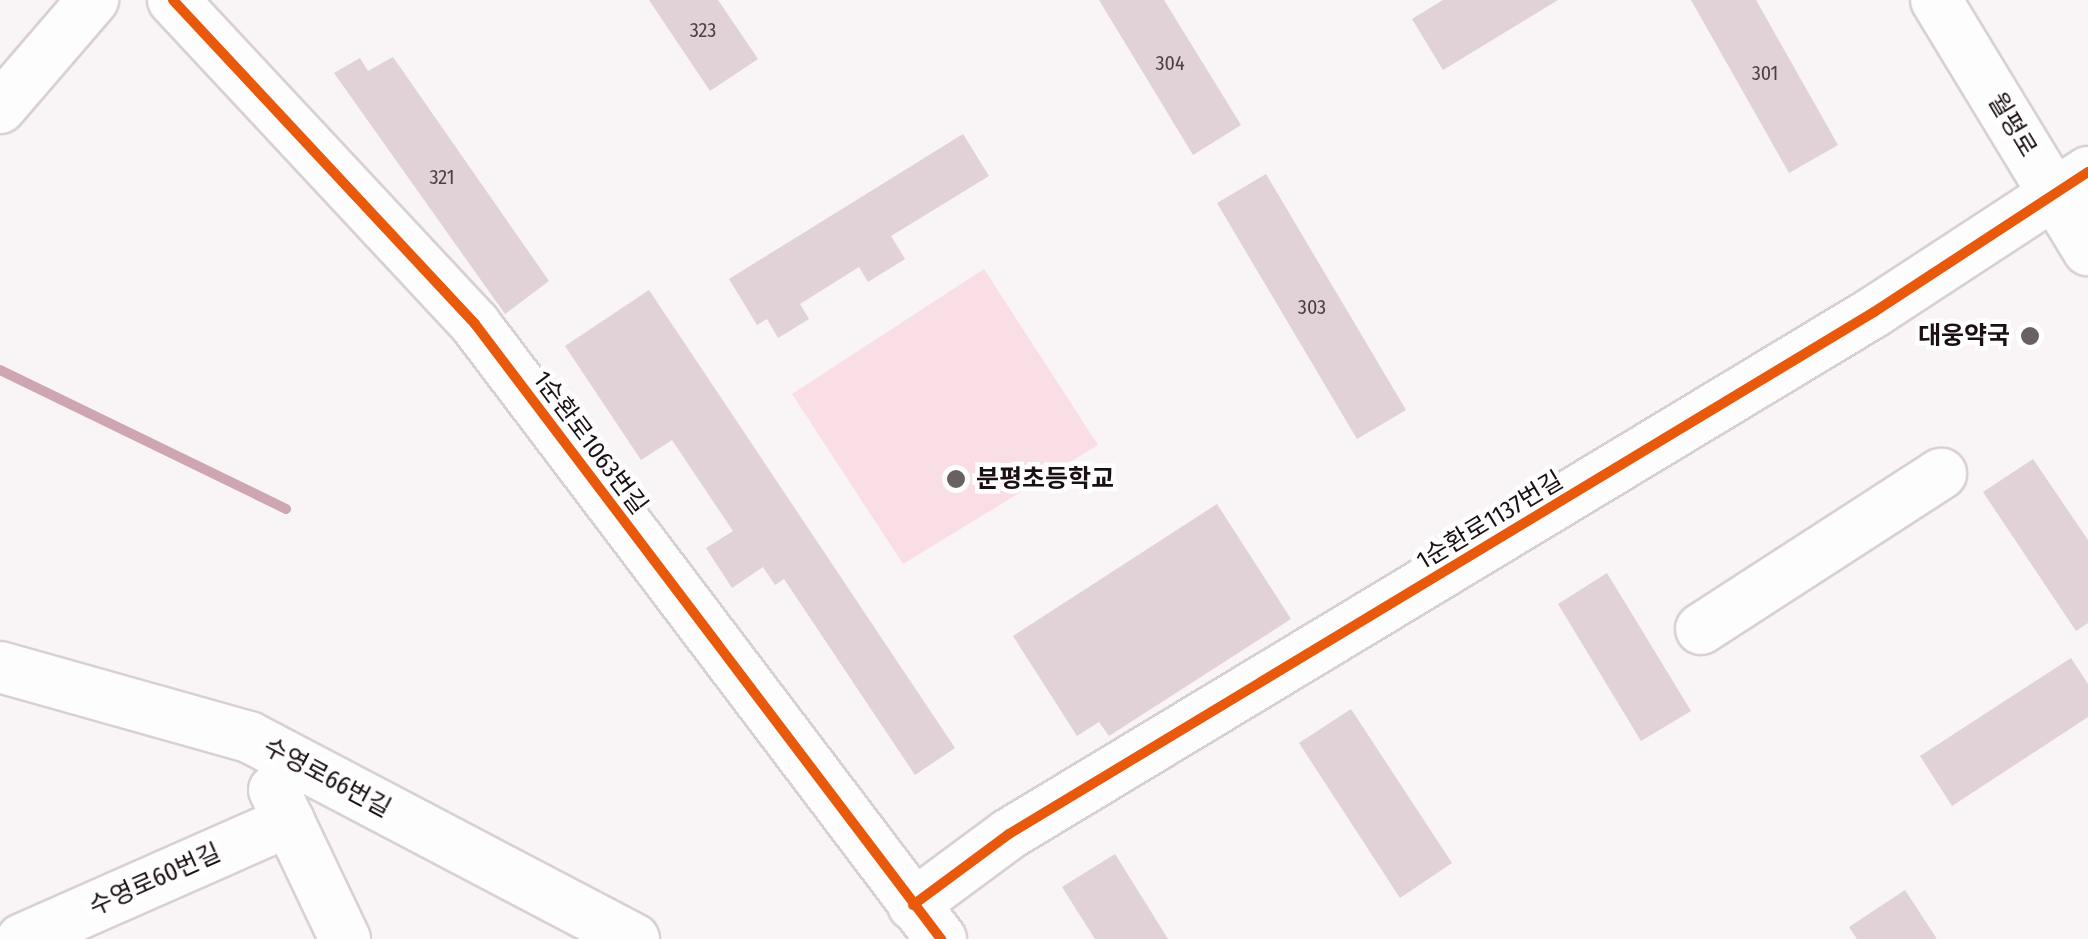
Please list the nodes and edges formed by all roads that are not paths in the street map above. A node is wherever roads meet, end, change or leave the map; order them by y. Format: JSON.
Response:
{"nodes":[{"id":1,"x":92,"y":0,"type":"edge"},
{"id":2,"x":173,"y":0,"type":"edge"},
{"id":3,"x":1936,"y":0,"type":"edge"},
{"id":4,"x":0,"y":108,"type":"edge"},
{"id":5,"x":2070,"y":183,"type":"edge"},
{"id":6,"x":2088,"y":250,"type":"edge"},
{"id":7,"x":1941,"y":474,"type":"dead end"},
{"id":8,"x":1700,"y":629,"type":"dead end"},
{"id":9,"x":0,"y":667,"type":"edge"},
{"id":10,"x":249,"y":737,"type":"junction"},
{"id":11,"x":288,"y":820,"type":"junction"},
{"id":12,"x":927,"y":922,"type":"edge"},
{"id":13,"x":22,"y":939,"type":"edge"},
{"id":14,"x":345,"y":939,"type":"edge"},
{"id":15,"x":634,"y":939,"type":"edge"}],
"edges":[{"from":1,"to":4,"type":"street"},
{"from":2,"to":12,"type":"street","name":"1순환로1063번길"},
{"from":3,"to":5,"type":"street","name":"월평로"},
{"from":5,"to":6,"type":"street","name":"월평로"},
{"from":5,"to":12,"type":"street","name":"1순환로1137번길"},
{"from":7,"to":8,"type":"street"},
{"from":9,"to":10,"type":"street","name":"수영로66번길"},
{"from":10,"to":11,"type":"street"},
{"from":10,"to":15,"type":"street","name":"수영로66번길"},
{"from":11,"to":13,"type":"street","name":"수영로60번길"},
{"from":11,"to":14,"type":"street"}]}
